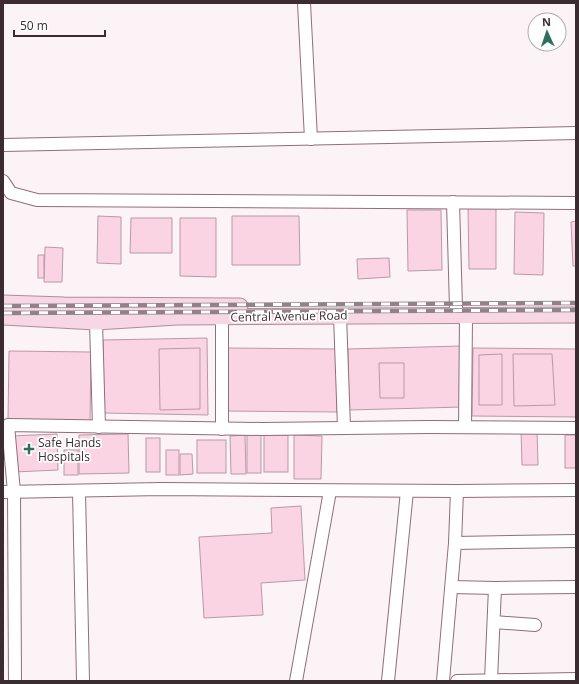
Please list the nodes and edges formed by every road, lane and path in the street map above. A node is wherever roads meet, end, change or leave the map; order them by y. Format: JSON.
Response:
{"nodes":[{"id":1,"x":304,"y":3,"type":"edge"},
{"id":2,"x":576,"y":133,"type":"edge"},
{"id":3,"x":311,"y":139,"type":"junction"},
{"id":4,"x":3,"y":145,"type":"edge"},
{"id":5,"x":3,"y":181,"type":"edge"},
{"id":6,"x":453,"y":202,"type":"junction"},
{"id":7,"x":576,"y":203,"type":"edge"},
{"id":8,"x":3,"y":293,"type":"edge"},
{"id":9,"x":10,"y":303,"type":"edge"},
{"id":10,"x":576,"y":305,"type":"edge"},
{"id":11,"x":461,"y":312,"type":"junction"},
{"id":12,"x":340,"y":315,"type":"junction"},
{"id":13,"x":576,"y":315,"type":"edge"},
{"id":14,"x":222,"y":316,"type":"junction"},
{"id":15,"x":3,"y":317,"type":"edge"},
{"id":16,"x":96,"y":322,"type":"junction"},
{"id":17,"x":99,"y":427,"type":"junction"},
{"id":18,"x":344,"y":428,"type":"junction"},
{"id":19,"x":465,"y":428,"type":"junction"},
{"id":20,"x":576,"y":428,"type":"edge"},
{"id":21,"x":222,"y":429,"type":"junction"},
{"id":22,"x":576,"y":490,"type":"edge"},
{"id":23,"x":79,"y":491,"type":"junction"},
{"id":24,"x":330,"y":491,"type":"junction"},
{"id":25,"x":406,"y":491,"type":"junction"},
{"id":26,"x":457,"y":491,"type":"junction"},
{"id":27,"x":8,"y":492,"type":"edge"},
{"id":28,"x":576,"y":541,"type":"edge"},
{"id":29,"x":455,"y":543,"type":"junction"},
{"id":30,"x":452,"y":586,"type":"junction"},
{"id":31,"x":576,"y":587,"type":"edge"},
{"id":32,"x":495,"y":588,"type":"junction"},
{"id":33,"x":494,"y":622,"type":"junction"},
{"id":34,"x":535,"y":625,"type":"dead end"},
{"id":35,"x":576,"y":679,"type":"edge"},
{"id":36,"x":491,"y":680,"type":"edge"},
{"id":37,"x":15,"y":681,"type":"edge"},
{"id":38,"x":83,"y":681,"type":"edge"},
{"id":39,"x":296,"y":681,"type":"edge"},
{"id":40,"x":388,"y":681,"type":"edge"},
{"id":41,"x":443,"y":681,"type":"edge"},
{"id":42,"x":457,"y":681,"type":"edge"}],
"edges":[{"from":1,"to":3,"type":"street"},
{"from":2,"to":3,"type":"street"},
{"from":3,"to":4,"type":"street"},
{"from":5,"to":6,"type":"street"},
{"from":6,"to":7,"type":"street"},
{"from":6,"to":11,"type":"street"},
{"from":8,"to":9,"type":"main road"},
{"from":9,"to":11,"type":"main road"},
{"from":10,"to":11,"type":"main road"},
{"from":11,"to":12,"type":"main road","name":"Central Avenue Road"},
{"from":11,"to":13,"type":"main road","name":"Central Avenue Road"},
{"from":11,"to":19,"type":"street"},
{"from":12,"to":14,"type":"main road","name":"Central Avenue Road"},
{"from":12,"to":18,"type":"street"},
{"from":14,"to":16,"type":"main road","name":"Central Avenue Road"},
{"from":14,"to":21,"type":"street"},
{"from":15,"to":16,"type":"main road","name":"Central Avenue Road"},
{"from":16,"to":17,"type":"street"},
{"from":17,"to":21,"type":"street"},
{"from":17,"to":27,"type":"street"},
{"from":18,"to":19,"type":"street"},
{"from":18,"to":21,"type":"street"},
{"from":19,"to":20,"type":"street"},
{"from":22,"to":26,"type":"street"},
{"from":23,"to":24,"type":"street"},
{"from":23,"to":27,"type":"street"},
{"from":23,"to":38,"type":"street"},
{"from":24,"to":25,"type":"street"},
{"from":24,"to":39,"type":"street"},
{"from":25,"to":26,"type":"street"},
{"from":25,"to":40,"type":"street"},
{"from":26,"to":29,"type":"street"},
{"from":27,"to":37,"type":"street"},
{"from":28,"to":29,"type":"street"},
{"from":29,"to":30,"type":"street"},
{"from":30,"to":32,"type":"street"},
{"from":30,"to":41,"type":"street"},
{"from":31,"to":32,"type":"street"},
{"from":32,"to":33,"type":"street"},
{"from":33,"to":34,"type":"street"},
{"from":33,"to":36,"type":"street"},
{"from":35,"to":36,"type":"street"},
{"from":36,"to":42,"type":"street"}]}
